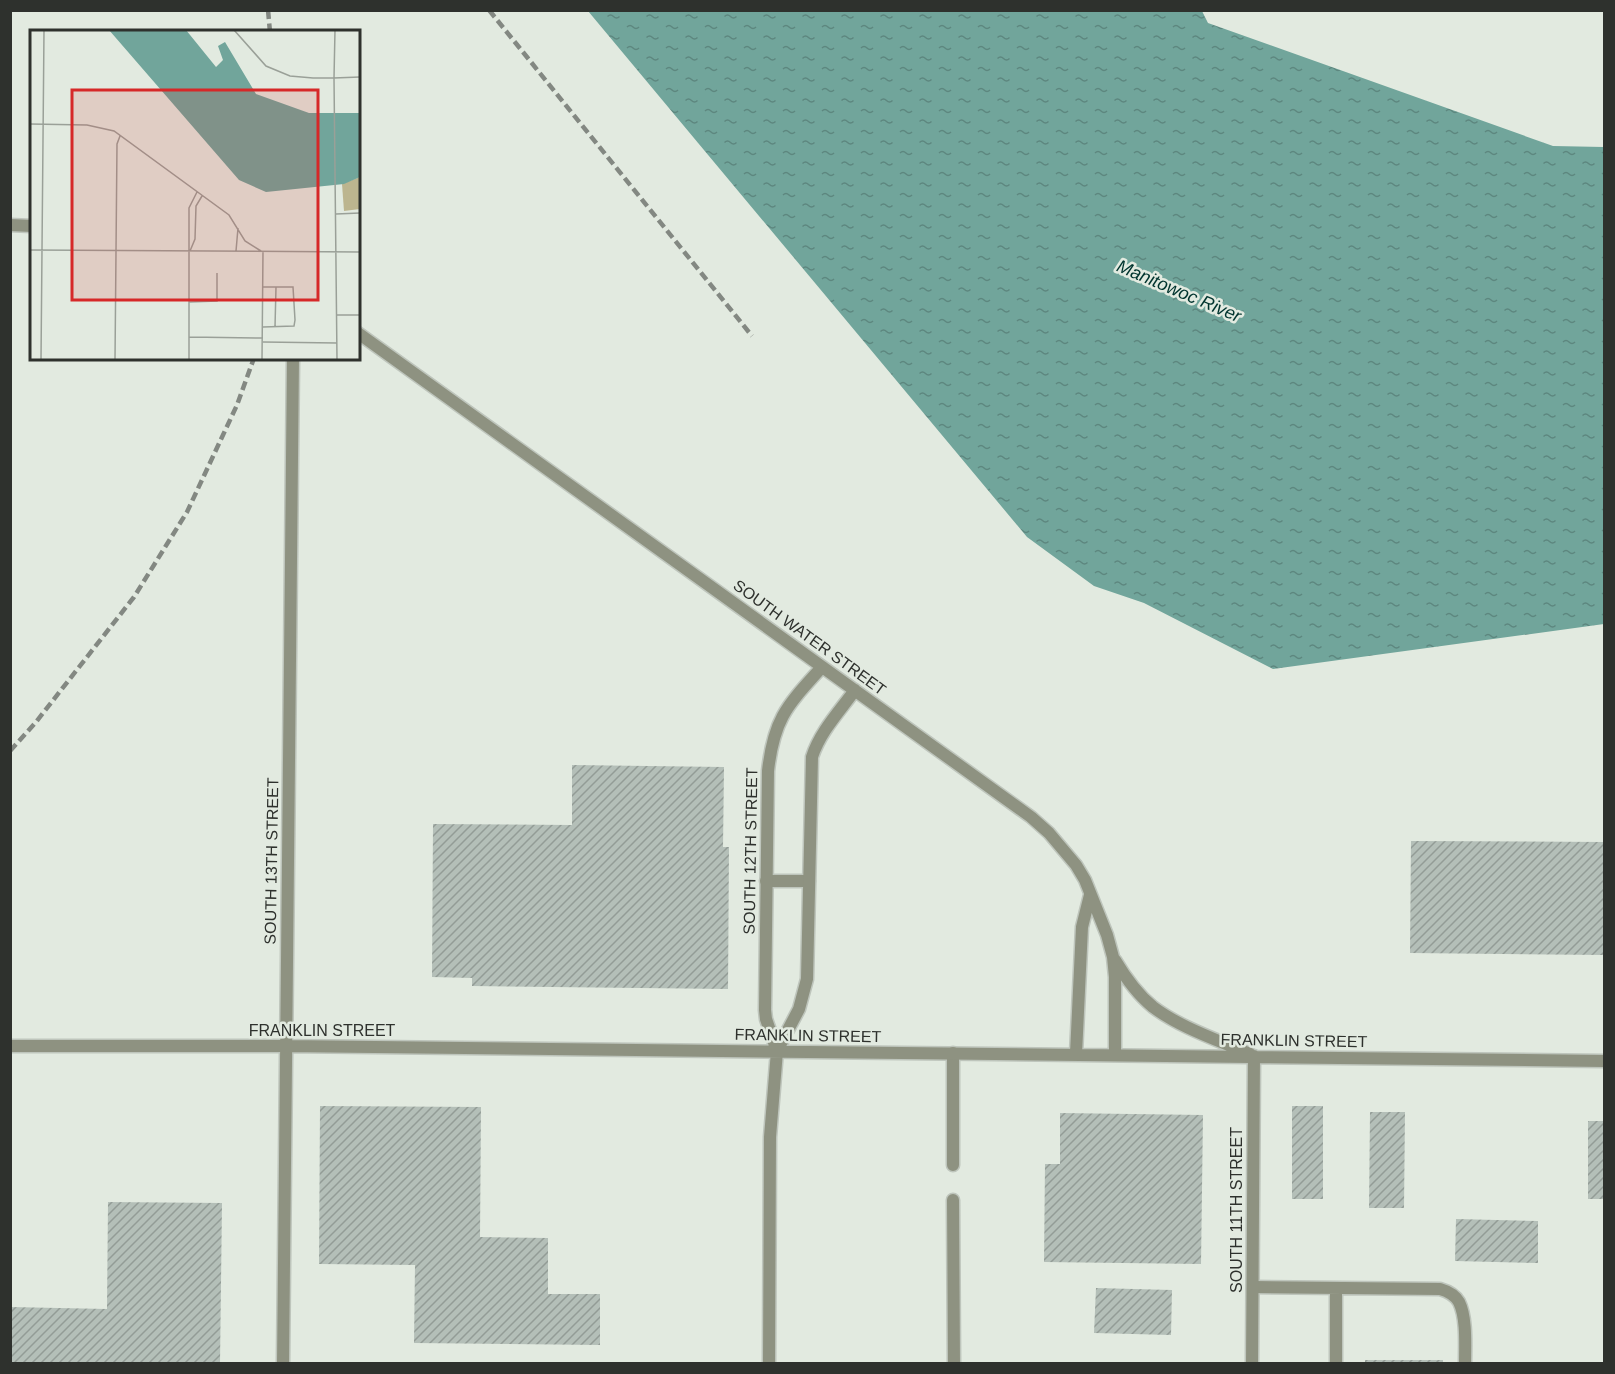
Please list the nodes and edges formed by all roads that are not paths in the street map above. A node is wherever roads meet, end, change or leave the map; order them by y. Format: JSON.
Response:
{"nodes":[{"id":1,"x":10,"y":225,"type":"edge"},
{"id":2,"x":30,"y":225,"type":"edge"},
{"id":3,"x":360,"y":334,"type":"edge"},
{"id":4,"x":293,"y":360,"type":"edge"},
{"id":5,"x":822,"y":667,"type":"junction"},
{"id":6,"x":855,"y":690,"type":"junction"},
{"id":7,"x":766,"y":881,"type":"junction"},
{"id":8,"x":809,"y":881,"type":"junction"},
{"id":9,"x":1090,"y":895,"type":"junction"},
{"id":10,"x":1113,"y":957,"type":"junction"},
{"id":11,"x":10,"y":1046,"type":"edge"},
{"id":12,"x":285,"y":1046,"type":"junction"},
{"id":13,"x":777,"y":1051,"type":"junction"},
{"id":14,"x":953,"y":1053,"type":"junction"},
{"id":15,"x":1077,"y":1054,"type":"junction"},
{"id":16,"x":1115,"y":1055,"type":"junction"},
{"id":17,"x":1254,"y":1056,"type":"junction"},
{"id":18,"x":1605,"y":1061,"type":"edge"},
{"id":19,"x":953,"y":1165,"type":"dead end"},
{"id":20,"x":953,"y":1200,"type":"dead end"},
{"id":21,"x":1252,"y":1287,"type":"junction"},
{"id":22,"x":1336,"y":1288,"type":"junction"},
{"id":23,"x":283,"y":1364,"type":"edge"},
{"id":24,"x":769,"y":1364,"type":"edge"},
{"id":25,"x":954,"y":1364,"type":"edge"},
{"id":26,"x":1252,"y":1364,"type":"edge"},
{"id":27,"x":1336,"y":1364,"type":"edge"},
{"id":28,"x":1465,"y":1364,"type":"edge"}],
"edges":[{"from":1,"to":2,"type":"street"},
{"from":3,"to":5,"type":"street","name":"SOUTH WATER STREET"},
{"from":4,"to":12,"type":"street","name":"SOUTH 13TH STREET"},
{"from":5,"to":6,"type":"street","name":"SOUTH WATER STREET"},
{"from":5,"to":7,"type":"street","name":"SOUTH 12TH STREET"},
{"from":6,"to":8,"type":"street","name":"SOUTH 12TH STREET"},
{"from":6,"to":9,"type":"street","name":"SOUTH WATER STREET"},
{"from":7,"to":8,"type":"street"},
{"from":7,"to":13,"type":"street","name":"SOUTH 12TH STREET"},
{"from":8,"to":13,"type":"street","name":"SOUTH 12TH STREET"},
{"from":9,"to":10,"type":"street","name":"SOUTH WATER STREET"},
{"from":9,"to":15,"type":"street"},
{"from":10,"to":16,"type":"street"},
{"from":10,"to":17,"type":"street"},
{"from":11,"to":12,"type":"street","name":"FRANKLIN STREET"},
{"from":12,"to":13,"type":"street","name":"FRANKLIN STREET"},
{"from":12,"to":23,"type":"street","name":"SOUTH 13TH STREET"},
{"from":13,"to":14,"type":"street","name":"FRANKLIN STREET"},
{"from":13,"to":24,"type":"street","name":"SOUTH 12TH STREET"},
{"from":14,"to":15,"type":"street","name":"FRANKLIN STREET"},
{"from":14,"to":19,"type":"street"},
{"from":15,"to":16,"type":"street","name":"FRANKLIN STREET"},
{"from":16,"to":17,"type":"street","name":"FRANKLIN STREET"},
{"from":17,"to":18,"type":"street","name":"FRANKLIN STREET"},
{"from":17,"to":21,"type":"street","name":"SOUTH 11TH STREET"},
{"from":20,"to":25,"type":"street"},
{"from":21,"to":22,"type":"street"},
{"from":21,"to":26,"type":"street","name":"SOUTH 11TH STREET"},
{"from":22,"to":27,"type":"street"},
{"from":22,"to":28,"type":"street"}]}
